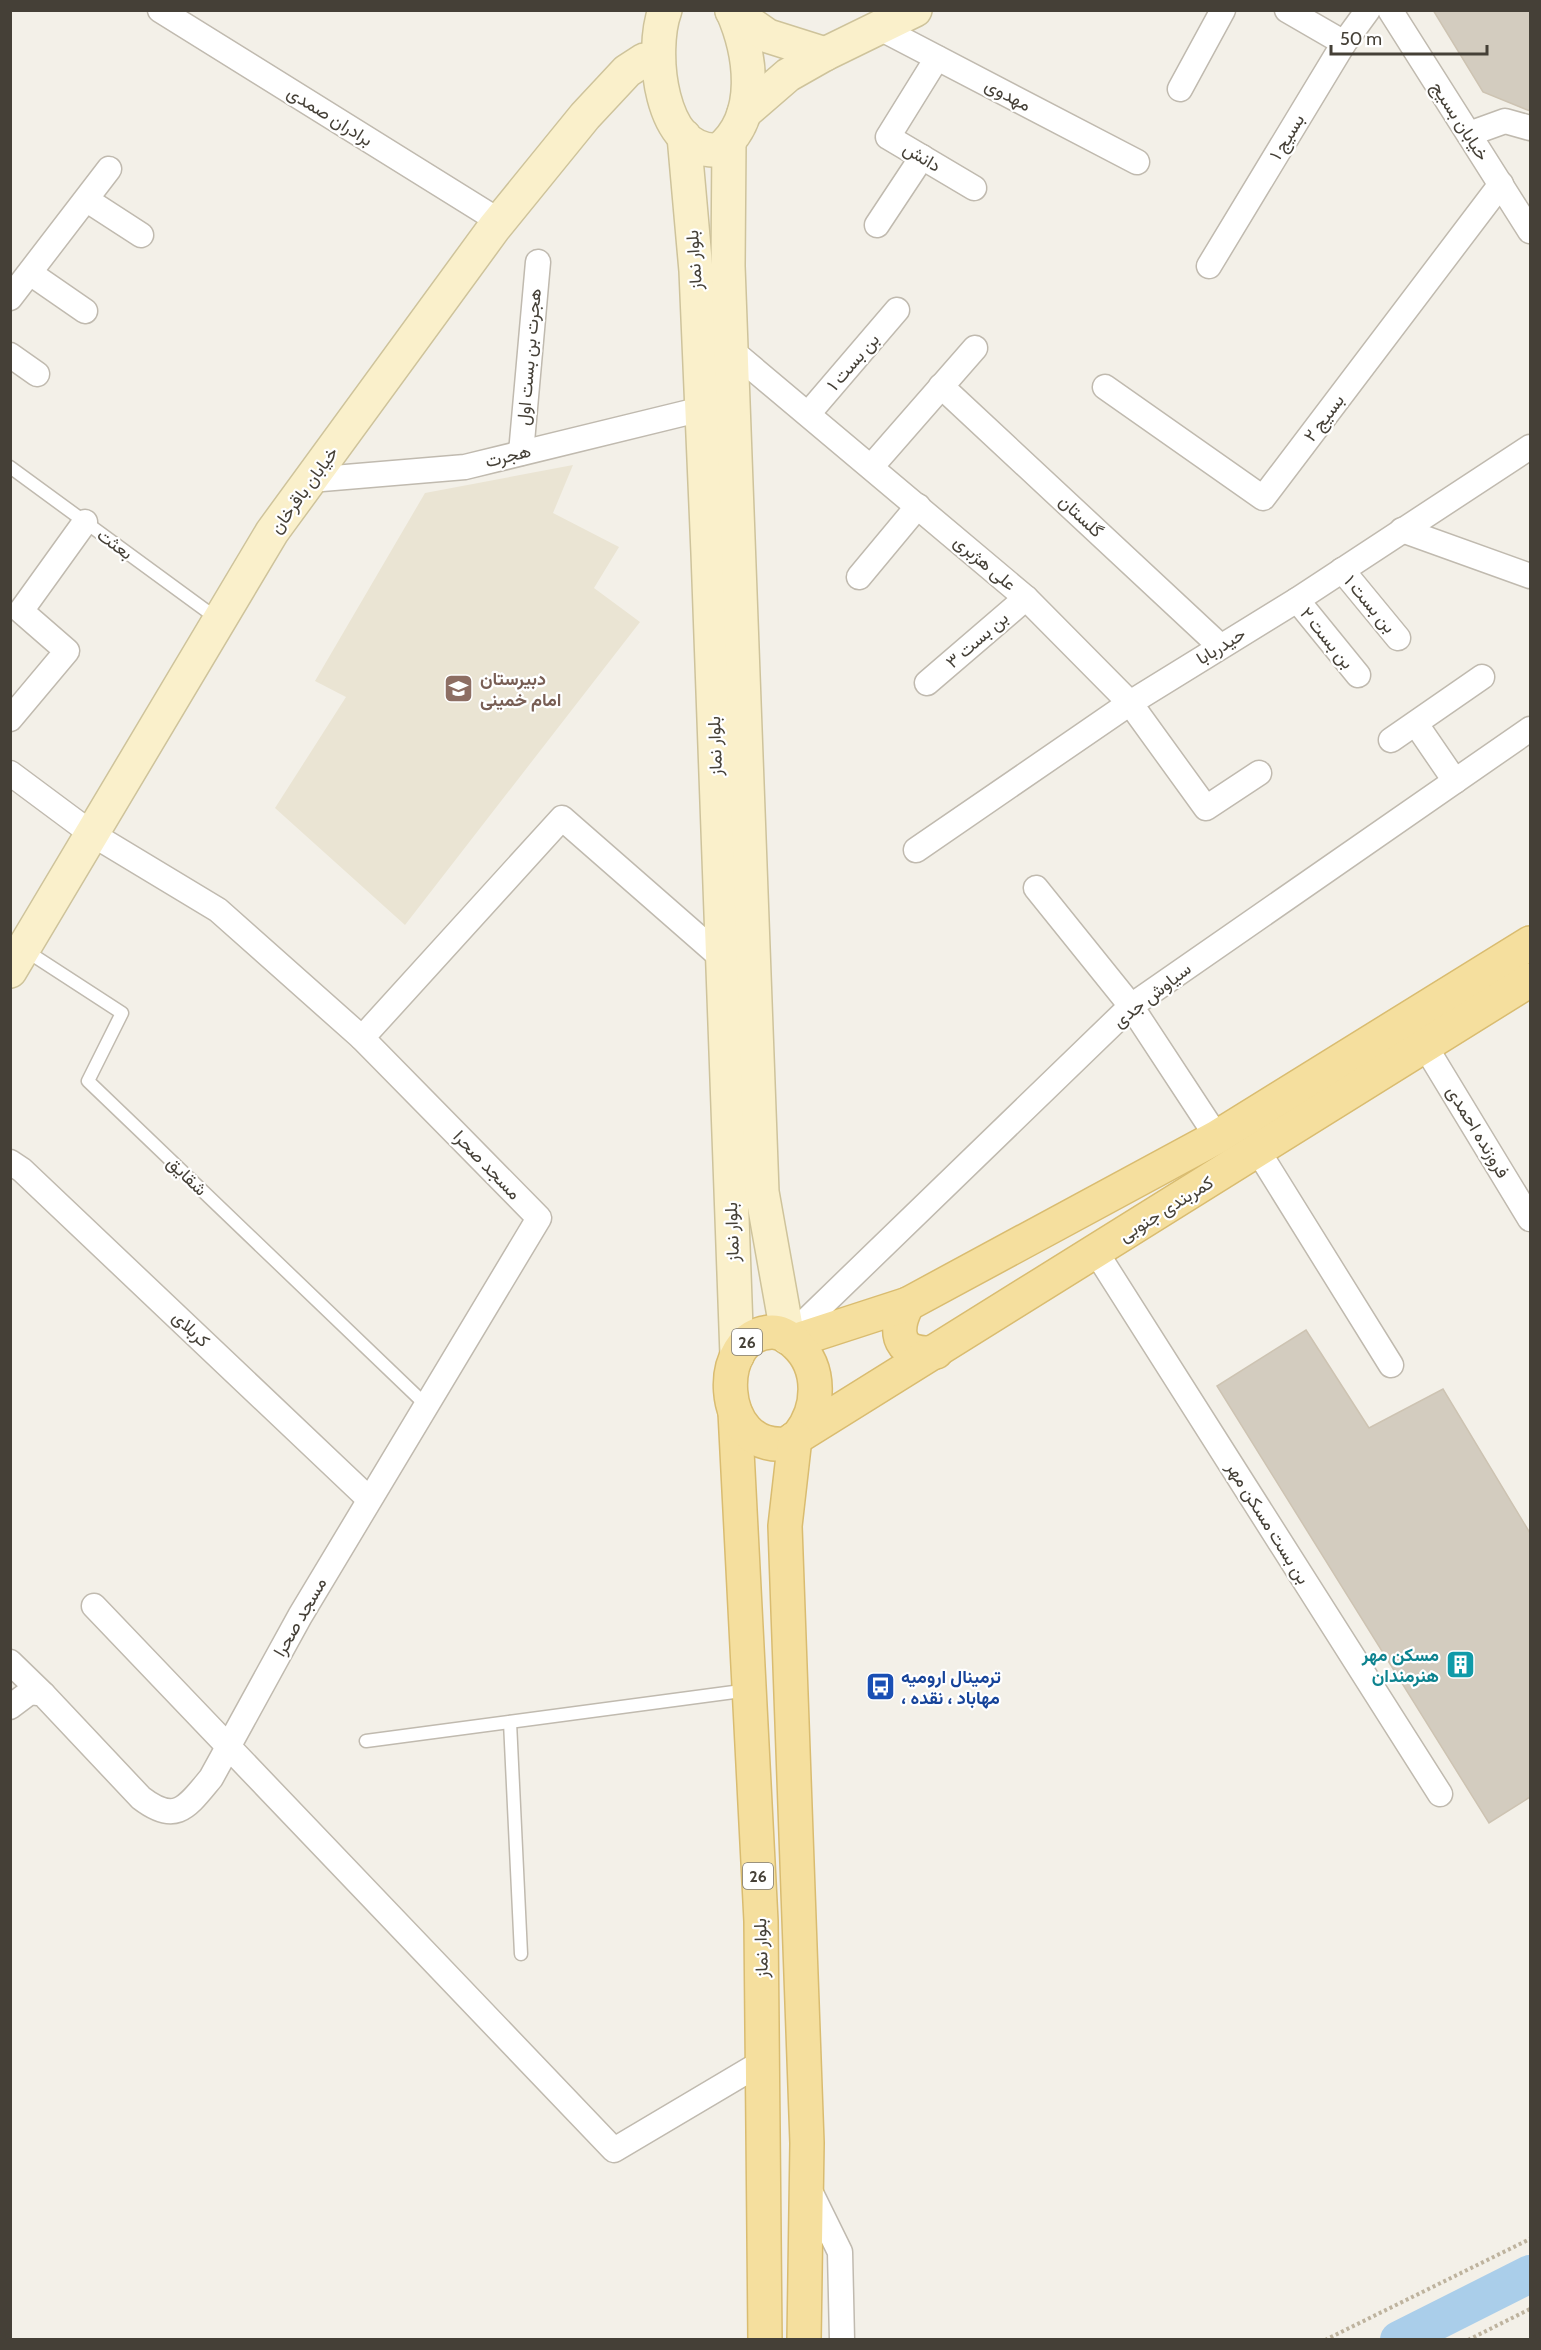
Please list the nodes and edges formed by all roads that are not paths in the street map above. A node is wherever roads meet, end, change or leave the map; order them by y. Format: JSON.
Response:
{"nodes":[{"id":1,"x":160,"y":10,"type":"edge"},
{"id":2,"x":665,"y":10,"type":"edge"},
{"id":3,"x":732,"y":10,"type":"edge"},
{"id":4,"x":915,"y":10,"type":"edge"},
{"id":5,"x":1223,"y":10,"type":"edge"},
{"id":6,"x":1287,"y":10,"type":"edge"},
{"id":7,"x":1368,"y":10,"type":"edge"},
{"id":8,"x":1390,"y":10,"type":"edge"},
{"id":9,"x":880,"y":28,"type":"junction"},
{"id":10,"x":1344,"y":43,"type":"junction"},
{"id":11,"x":825,"y":54,"type":"junction"},
{"id":12,"x":937,"y":58,"type":"junction"},
{"id":13,"x":658,"y":60,"type":"junction"},
{"id":14,"x":1180,"y":89,"type":"dead end"},
{"id":15,"x":744,"y":113,"type":"junction"},
{"id":16,"x":1530,"y":128,"type":"edge"},
{"id":17,"x":1469,"y":134,"type":"junction"},
{"id":18,"x":684,"y":136,"type":"junction"},
{"id":19,"x":729,"y":142,"type":"junction"},
{"id":20,"x":922,"y":157,"type":"junction"},
{"id":21,"x":1137,"y":162,"type":"dead end"},
{"id":22,"x":110,"y":169,"type":"dead end"},
{"id":23,"x":1501,"y":184,"type":"junction"},
{"id":24,"x":974,"y":188,"type":"dead end"},
{"id":25,"x":87,"y":200,"type":"junction"},
{"id":26,"x":728,"y":219,"type":"junction"},
{"id":27,"x":500,"y":221,"type":"junction"},
{"id":28,"x":877,"y":225,"type":"dead end"},
{"id":29,"x":692,"y":227,"type":"junction"},
{"id":30,"x":1530,"y":231,"type":"edge"},
{"id":31,"x":141,"y":235,"type":"dead end"},
{"id":32,"x":538,"y":262,"type":"dead end"},
{"id":33,"x":1209,"y":266,"type":"dead end"},
{"id":34,"x":30,"y":273,"type":"junction"},
{"id":35,"x":10,"y":298,"type":"edge"},
{"id":36,"x":897,"y":310,"type":"dead end"},
{"id":37,"x":84,"y":311,"type":"dead end"},
{"id":38,"x":975,"y":348,"type":"dead end"},
{"id":39,"x":731,"y":350,"type":"junction"},
{"id":40,"x":10,"y":355,"type":"edge"},
{"id":41,"x":37,"y":374,"type":"dead end"},
{"id":42,"x":941,"y":386,"type":"junction"},
{"id":43,"x":1105,"y":387,"type":"dead end"},
{"id":44,"x":702,"y":409,"type":"junction"},
{"id":45,"x":808,"y":414,"type":"junction"},
{"id":46,"x":1530,"y":447,"type":"edge"},
{"id":47,"x":521,"y":453,"type":"junction"},
{"id":48,"x":10,"y":467,"type":"edge"},
{"id":49,"x":871,"y":467,"type":"junction"},
{"id":50,"x":310,"y":480,"type":"junction"},
{"id":51,"x":918,"y":506,"type":"junction"},
{"id":52,"x":85,"y":522,"type":"junction"},
{"id":53,"x":1402,"y":530,"type":"junction"},
{"id":54,"x":1342,"y":570,"type":"junction"},
{"id":55,"x":1530,"y":576,"type":"edge"},
{"id":56,"x":859,"y":577,"type":"dead end"},
{"id":57,"x":1026,"y":598,"type":"junction"},
{"id":58,"x":1297,"y":600,"type":"junction"},
{"id":59,"x":16,"y":607,"type":"edge"},
{"id":60,"x":220,"y":621,"type":"junction"},
{"id":61,"x":1398,"y":638,"type":"dead end"},
{"id":62,"x":1220,"y":646,"type":"junction"},
{"id":63,"x":1358,"y":675,"type":"dead end"},
{"id":64,"x":1482,"y":677,"type":"dead end"},
{"id":65,"x":927,"y":683,"type":"dead end"},
{"id":66,"x":1130,"y":703,"type":"junction"},
{"id":67,"x":10,"y":719,"type":"edge"},
{"id":68,"x":1416,"y":724,"type":"junction"},
{"id":69,"x":1530,"y":729,"type":"edge"},
{"id":70,"x":1391,"y":740,"type":"dead end"},
{"id":71,"x":10,"y":773,"type":"edge"},
{"id":72,"x":1259,"y":774,"type":"dead end"},
{"id":73,"x":1455,"y":781,"type":"junction"},
{"id":74,"x":92,"y":834,"type":"junction"},
{"id":75,"x":916,"y":850,"type":"dead end"},
{"id":76,"x":1036,"y":888,"type":"dead end"},
{"id":77,"x":1530,"y":943,"type":"edge"},
{"id":78,"x":722,"y":958,"type":"junction"},
{"id":79,"x":17,"y":960,"type":"edge"},
{"id":80,"x":1530,"y":980,"type":"edge"},
{"id":81,"x":1131,"y":1006,"type":"junction"},
{"id":82,"x":362,"y":1038,"type":"junction"},
{"id":83,"x":1425,"y":1046,"type":"junction"},
{"id":84,"x":1218,"y":1137,"type":"junction"},
{"id":85,"x":1258,"y":1151,"type":"junction"},
{"id":86,"x":10,"y":1162,"type":"edge"},
{"id":87,"x":1530,"y":1219,"type":"edge"},
{"id":88,"x":774,"y":1252,"type":"junction"},
{"id":89,"x":1096,"y":1252,"type":"junction"},
{"id":90,"x":734,"y":1266,"type":"junction"},
{"id":91,"x":908,"y":1304,"type":"junction"},
{"id":92,"x":791,"y":1339,"type":"junction"},
{"id":93,"x":936,"y":1352,"type":"junction"},
{"id":94,"x":737,"y":1356,"type":"junction"},
{"id":95,"x":1391,"y":1365,"type":"dead end"},
{"id":96,"x":426,"y":1405,"type":"junction"},
{"id":97,"x":735,"y":1412,"type":"junction"},
{"id":98,"x":797,"y":1437,"type":"junction"},
{"id":99,"x":369,"y":1498,"type":"junction"},
{"id":100,"x":785,"y":1526,"type":"junction"},
{"id":101,"x":741,"y":1528,"type":"junction"},
{"id":102,"x":94,"y":1606,"type":"dead end"},
{"id":103,"x":10,"y":1662,"type":"edge"},
{"id":104,"x":749,"y":1690,"type":"junction"},
{"id":105,"x":43,"y":1694,"type":"junction"},
{"id":106,"x":10,"y":1707,"type":"edge"},
{"id":107,"x":510,"y":1722,"type":"junction"},
{"id":108,"x":366,"y":1741,"type":"dead end"},
{"id":109,"x":228,"y":1747,"type":"junction"},
{"id":110,"x":1440,"y":1794,"type":"dead end"},
{"id":111,"x":521,"y":1954,"type":"dead end"},
{"id":112,"x":764,"y":2061,"type":"junction"},
{"id":113,"x":806,"y":2197,"type":"junction"},
{"id":114,"x":765,"y":2211,"type":"junction"},
{"id":115,"x":765,"y":2340,"type":"edge"},
{"id":116,"x":804,"y":2340,"type":"edge"},
{"id":117,"x":842,"y":2340,"type":"edge"}],
"edges":[{"from":1,"to":27,"type":"street","name":"برادران صمدی"},
{"from":2,"to":13,"type":"main road","number":"26"},
{"from":3,"to":11,"type":"main road"},
{"from":3,"to":15,"type":"main road","number":"26"},
{"from":4,"to":9,"type":"main road"},
{"from":5,"to":14,"type":"street"},
{"from":6,"to":10,"type":"street"},
{"from":7,"to":10,"type":"street","name":"بسیج ۱"},
{"from":8,"to":17,"type":"street","name":"خیابان بسیج"},
{"from":9,"to":11,"type":"main road"},
{"from":9,"to":12,"type":"street","name":"مهدوی"},
{"from":10,"to":33,"type":"street","name":"بسیج ۱"},
{"from":11,"to":15,"type":"main road"},
{"from":12,"to":20,"type":"street","name":"دانش"},
{"from":12,"to":21,"type":"street","name":"مهدوی"},
{"from":13,"to":18,"type":"main road","number":"26"},
{"from":13,"to":27,"type":"main road","name":"خیابان باقرخان"},
{"from":15,"to":19,"type":"main road","number":"26"},
{"from":16,"to":17,"type":"street"},
{"from":17,"to":23,"type":"street","name":"خیابان بسیج"},
{"from":18,"to":19,"type":"main road","number":"26"},
{"from":18,"to":29,"type":"main road","name":"بلوار نماز","number":"26"},
{"from":19,"to":26,"type":"main road","name":"بلوار نماز","number":"26"},
{"from":20,"to":24,"type":"street","name":"دانش"},
{"from":20,"to":28,"type":"street"},
{"from":22,"to":25,"type":"street"},
{"from":23,"to":30,"type":"street","name":"خیابان بسیج"},
{"from":23,"to":43,"type":"street","name":"بسیج ۲"},
{"from":25,"to":31,"type":"street"},
{"from":25,"to":34,"type":"street"},
{"from":26,"to":29,"type":"main road"},
{"from":26,"to":39,"type":"main road","name":"بلوار نماز","number":"26"},
{"from":27,"to":50,"type":"main road","name":"خیابان باقرخان"},
{"from":29,"to":44,"type":"main road","name":"بلوار نماز","number":"26"},
{"from":32,"to":47,"type":"street","name":"هجرت بن بست اول"},
{"from":34,"to":35,"type":"street"},
{"from":34,"to":37,"type":"street"},
{"from":36,"to":45,"type":"street","name":"بن بست ۱"},
{"from":38,"to":42,"type":"street"},
{"from":39,"to":45,"type":"street","name":"علی هژبری"},
{"from":39,"to":88,"type":"main road","name":"بلوار نماز","number":"26"},
{"from":40,"to":41,"type":"street"},
{"from":42,"to":49,"type":"street"},
{"from":42,"to":62,"type":"street","name":"گلستان"},
{"from":44,"to":47,"type":"street","name":"هجرت"},
{"from":44,"to":78,"type":"main road","name":"بلوار نماز","number":"26"},
{"from":45,"to":49,"type":"street","name":"علی هژبری"},
{"from":46,"to":53,"type":"street","name":"حیدربابا"},
{"from":47,"to":50,"type":"street","name":"هجرت"},
{"from":48,"to":52,"type":"lane","name":"بعثت"},
{"from":49,"to":51,"type":"street","name":"علی هژبری"},
{"from":50,"to":60,"type":"main road","name":"خیابان باقرخان"},
{"from":51,"to":56,"type":"street"},
{"from":51,"to":57,"type":"street","name":"علی هژبری"},
{"from":52,"to":59,"type":"street"},
{"from":52,"to":60,"type":"lane","name":"بعثت"},
{"from":53,"to":54,"type":"street","name":"حیدربابا"},
{"from":53,"to":55,"type":"street"},
{"from":54,"to":58,"type":"street","name":"حیدربابا"},
{"from":54,"to":61,"type":"street","name":"بن بست ۱"},
{"from":57,"to":65,"type":"street","name":"بن بست ۳"},
{"from":57,"to":66,"type":"street","name":"علی هژبری"},
{"from":58,"to":62,"type":"street","name":"حیدربابا"},
{"from":58,"to":63,"type":"street","name":"بن بست ۲"},
{"from":59,"to":67,"type":"street"},
{"from":60,"to":74,"type":"main road","name":"خیابان باقرخان"},
{"from":62,"to":66,"type":"street","name":"حیدربابا"},
{"from":64,"to":68,"type":"street"},
{"from":66,"to":72,"type":"street","name":"علی هژبری"},
{"from":66,"to":75,"type":"street","name":"حیدربابا"},
{"from":68,"to":70,"type":"street"},
{"from":68,"to":73,"type":"street"},
{"from":69,"to":73,"type":"street","name":"سیاوش جدی"},
{"from":71,"to":74,"type":"street"},
{"from":73,"to":81,"type":"street","name":"سیاوش جدی"},
{"from":74,"to":79,"type":"main road","name":"خیابان باقرخان"},
{"from":74,"to":82,"type":"street"},
{"from":76,"to":81,"type":"street"},
{"from":77,"to":84,"type":"main road","name":"کمربندی جنوبی"},
{"from":78,"to":82,"type":"street"},
{"from":78,"to":90,"type":"main road","name":"بلوار نماز","number":"26"},
{"from":79,"to":96,"type":"lane","name":"شقایق"},
{"from":80,"to":83,"type":"main road","name":"کمربندی جنوبی"},
{"from":81,"to":84,"type":"street"},
{"from":81,"to":92,"type":"street","name":"سیاوش جدی"},
{"from":82,"to":96,"type":"street","name":"مسجد صحرا"},
{"from":83,"to":85,"type":"main road","name":"کمربندی جنوبی"},
{"from":83,"to":87,"type":"street","name":"فروزنده احمدی"},
{"from":84,"to":91,"type":"main road","name":"کمربندی جنوبی"},
{"from":85,"to":89,"type":"main road","name":"کمربندی جنوبی"},
{"from":85,"to":95,"type":"street"},
{"from":86,"to":99,"type":"street","name":"کربلای"},
{"from":88,"to":90,"type":"main road"},
{"from":88,"to":92,"type":"main road","name":"بلوار نماز","number":"26"},
{"from":89,"to":93,"type":"main road","name":"کمربندی جنوبی"},
{"from":89,"to":110,"type":"street","name":"بن بست مسکن مهر"},
{"from":90,"to":94,"type":"main road","name":"بلوار نماز","number":"26"},
{"from":91,"to":92,"type":"main road","name":"کمربندی جنوبی"},
{"from":91,"to":93,"type":"main road"},
{"from":92,"to":94,"type":"main road","number":"26"},
{"from":92,"to":98,"type":"main road","number":"26"},
{"from":93,"to":98,"type":"main road","name":"کمربندی جنوبی"},
{"from":94,"to":97,"type":"main road","number":"26"},
{"from":96,"to":99,"type":"street","name":"مسجد صحرا"},
{"from":97,"to":98,"type":"main road","number":"26"},
{"from":97,"to":101,"type":"main road","name":"بلوار نماز","number":"26"},
{"from":98,"to":100,"type":"main road","number":"26"},
{"from":99,"to":109,"type":"street","name":"مسجد صحرا"},
{"from":100,"to":101,"type":"main road"},
{"from":100,"to":113,"type":"main road","number":"26"},
{"from":101,"to":104,"type":"main road","name":"بلوار نماز","number":"26"},
{"from":102,"to":109,"type":"street"},
{"from":103,"to":105,"type":"street","name":"مسجد صحرا"},
{"from":104,"to":107,"type":"lane"},
{"from":104,"to":112,"type":"main road","name":"بلوار نماز","number":"26"},
{"from":105,"to":106,"type":"street"},
{"from":105,"to":109,"type":"street","name":"مسجد صحرا"},
{"from":107,"to":108,"type":"lane"},
{"from":107,"to":111,"type":"lane"},
{"from":109,"to":112,"type":"street"},
{"from":112,"to":114,"type":"main road","name":"بلوار نماز","number":"26"},
{"from":113,"to":114,"type":"main road"},
{"from":113,"to":116,"type":"main road","number":"26"},
{"from":113,"to":117,"type":"street"},
{"from":114,"to":115,"type":"main road","name":"بلوار نماز","number":"26"}]}
